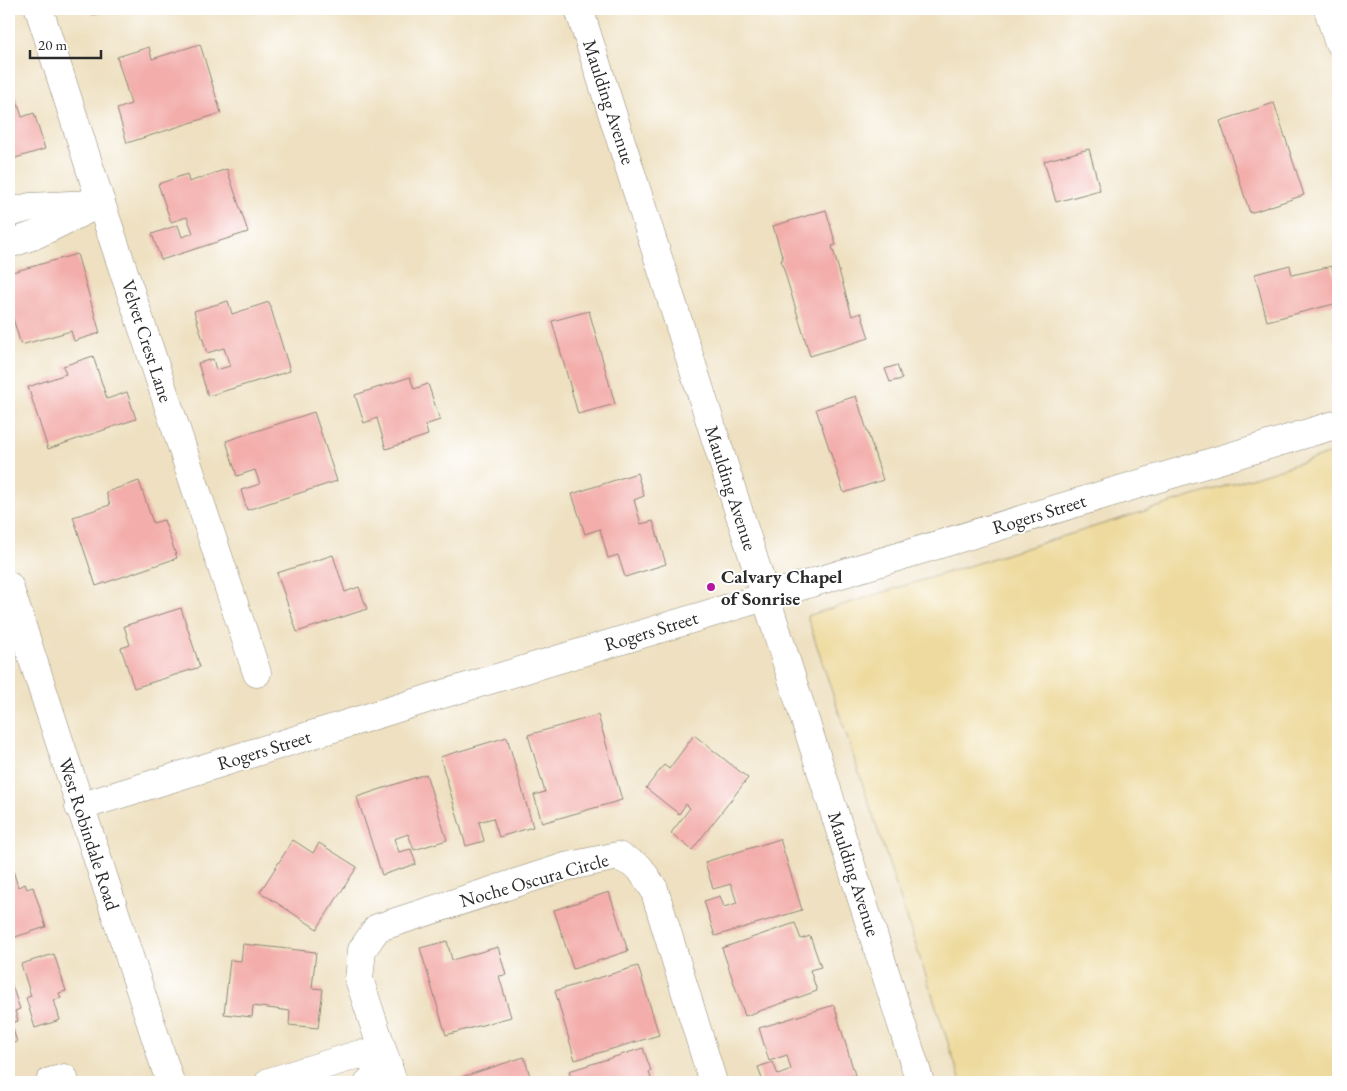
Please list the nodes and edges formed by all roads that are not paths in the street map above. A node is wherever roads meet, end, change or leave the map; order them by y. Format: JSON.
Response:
{"nodes":[{"id":1,"x":40,"y":9,"type":"edge"},
{"id":2,"x":579,"y":9,"type":"edge"},
{"id":3,"x":1328,"y":9,"type":"edge"},
{"id":4,"x":1338,"y":41,"type":"edge"},
{"id":5,"x":101,"y":203,"type":"junction"},
{"id":6,"x":9,"y":213,"type":"edge"},
{"id":7,"x":13,"y":242,"type":"edge"},
{"id":8,"x":1338,"y":424,"type":"edge"},
{"id":9,"x":9,"y":586,"type":"edge"},
{"id":10,"x":765,"y":597,"type":"junction"},
{"id":11,"x":257,"y":673,"type":"dead end"},
{"id":12,"x":80,"y":807,"type":"junction"},
{"id":13,"x":383,"y":1076,"type":"edge"},
{"id":14,"x":278,"y":1081,"type":"edge"},
{"id":15,"x":170,"y":1082,"type":"edge"},
{"id":16,"x":713,"y":1082,"type":"edge"},
{"id":17,"x":920,"y":1082,"type":"edge"}],
"edges":[{"from":1,"to":5,"type":"street","name":"Velvet Crest Lane"},
{"from":2,"to":10,"type":"street","name":"Maulding Avenue"},
{"from":3,"to":4,"type":"street"},
{"from":5,"to":6,"type":"street"},
{"from":5,"to":7,"type":"street"},
{"from":5,"to":11,"type":"street","name":"Velvet Crest Lane"},
{"from":6,"to":7,"type":"street"},
{"from":8,"to":10,"type":"street","name":"Rogers Street"},
{"from":9,"to":12,"type":"street","name":"West Robindale Road"},
{"from":10,"to":12,"type":"street","name":"Rogers Street"},
{"from":10,"to":17,"type":"street","name":"Maulding Avenue"},
{"from":12,"to":15,"type":"street","name":"West Robindale Road"},
{"from":13,"to":14,"type":"street","name":"Noche Oscura Circle"},
{"from":13,"to":16,"type":"street","name":"Noche Oscura Circle"}]}
